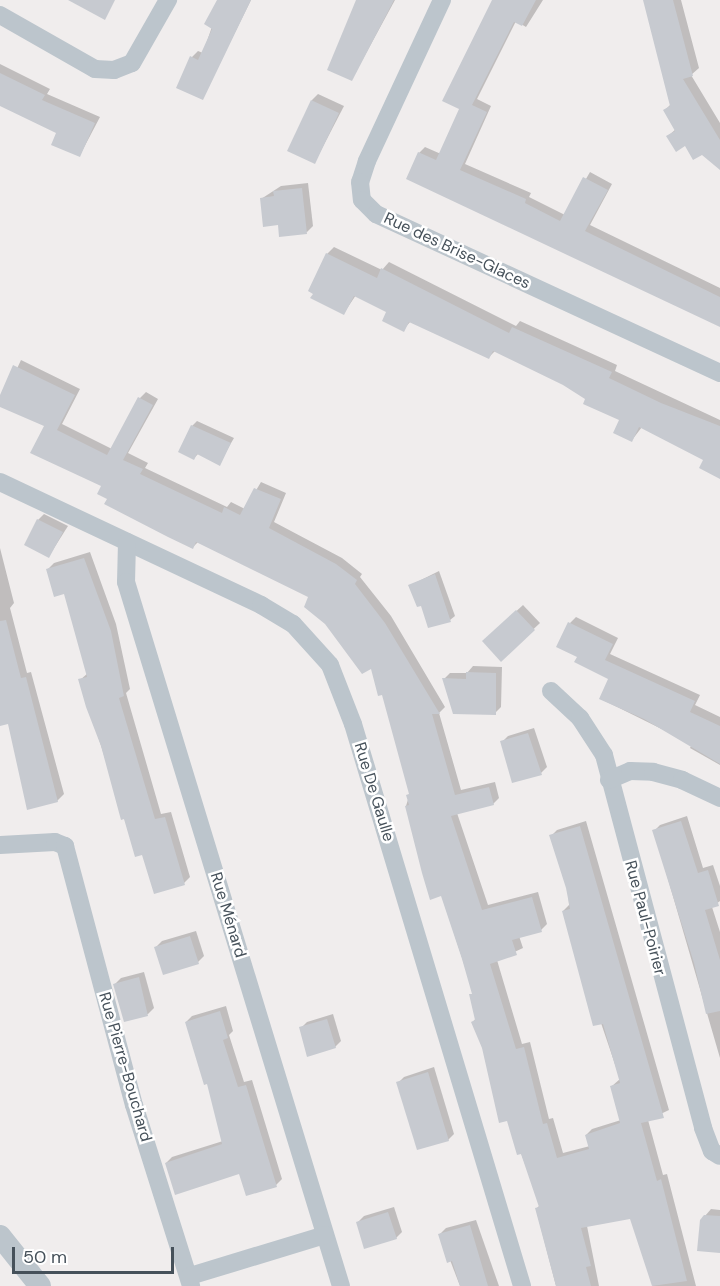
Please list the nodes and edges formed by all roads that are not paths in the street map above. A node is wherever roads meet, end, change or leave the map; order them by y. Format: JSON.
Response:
{"nodes":[{"id":1,"x":168,"y":0,"type":"edge"},
{"id":2,"x":442,"y":0,"type":"edge"},
{"id":3,"x":0,"y":15,"type":"edge"},
{"id":4,"x":720,"y":373,"type":"edge"},
{"id":5,"x":0,"y":482,"type":"edge"},
{"id":6,"x":127,"y":542,"type":"junction"},
{"id":7,"x":551,"y":691,"type":"dead end"},
{"id":8,"x":609,"y":780,"type":"junction"},
{"id":9,"x":720,"y":798,"type":"edge"},
{"id":10,"x":0,"y":845,"type":"edge"},
{"id":11,"x":720,"y":1156,"type":"edge"},
{"id":12,"x":326,"y":1235,"type":"junction"},
{"id":13,"x":0,"y":1236,"type":"edge"},
{"id":14,"x":191,"y":1281,"type":"edge"},
{"id":15,"x":40,"y":1286,"type":"edge"},
{"id":16,"x":341,"y":1286,"type":"edge"},
{"id":17,"x":522,"y":1286,"type":"edge"}],
"edges":[{"from":1,"to":3,"type":"street"},
{"from":2,"to":4,"type":"street","name":"Rue des Brise-Glaces"},
{"from":5,"to":6,"type":"street","name":"Rue De Gaulle"},
{"from":6,"to":12,"type":"street","name":"Rue Ménard"},
{"from":6,"to":17,"type":"street","name":"Rue De Gaulle"},
{"from":7,"to":8,"type":"street","name":"Rue Paul-Poirier"},
{"from":8,"to":9,"type":"street"},
{"from":8,"to":11,"type":"street","name":"Rue Paul-Poirier"},
{"from":10,"to":14,"type":"street","name":"Rue Pierre-Bouchard"},
{"from":12,"to":14,"type":"street"},
{"from":12,"to":16,"type":"street","name":"Rue Ménard"},
{"from":13,"to":15,"type":"street"}]}
